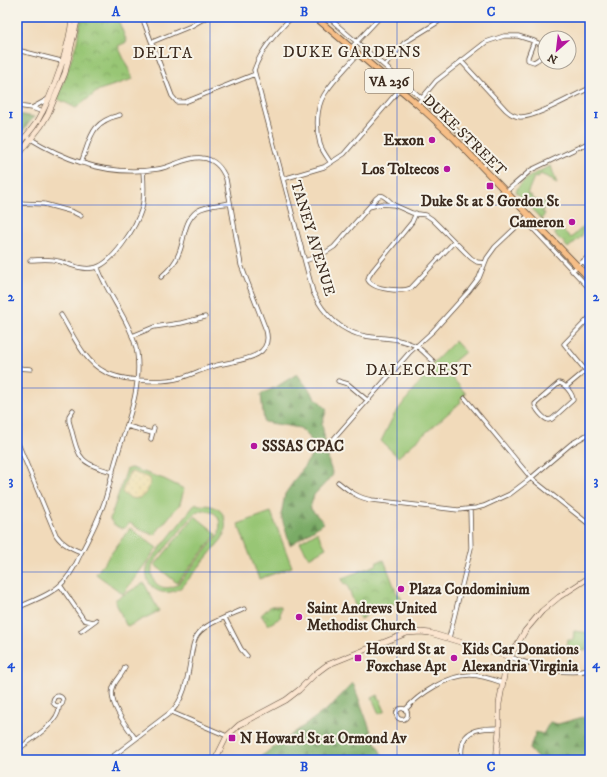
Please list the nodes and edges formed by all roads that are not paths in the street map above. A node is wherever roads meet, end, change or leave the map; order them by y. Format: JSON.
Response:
{"nodes":[{"id":1,"x":19,"y":17,"type":"edge"},
{"id":2,"x":72,"y":17,"type":"edge"},
{"id":3,"x":78,"y":17,"type":"edge"},
{"id":4,"x":142,"y":17,"type":"edge"},
{"id":5,"x":207,"y":17,"type":"edge"},
{"id":6,"x":292,"y":17,"type":"edge"},
{"id":7,"x":315,"y":17,"type":"edge"},
{"id":8,"x":328,"y":17,"type":"edge"},
{"id":9,"x":380,"y":17,"type":"edge"},
{"id":10,"x":441,"y":17,"type":"edge"},
{"id":11,"x":534,"y":41,"type":"junction"},
{"id":12,"x":152,"y":42,"type":"junction"},
{"id":13,"x":357,"y":42,"type":"junction"},
{"id":14,"x":17,"y":46,"type":"edge"},
{"id":15,"x":351,"y":48,"type":"junction"},
{"id":16,"x":17,"y":50,"type":"edge"},
{"id":17,"x":358,"y":54,"type":"junction"},
{"id":18,"x":461,"y":61,"type":"junction"},
{"id":19,"x":65,"y":62,"type":"junction"},
{"id":20,"x":385,"y":66,"type":"junction"},
{"id":21,"x":255,"y":74,"type":"junction"},
{"id":22,"x":590,"y":88,"type":"edge"},
{"id":23,"x":400,"y":90,"type":"junction"},
{"id":24,"x":422,"y":98,"type":"junction"},
{"id":25,"x":48,"y":99,"type":"junction"},
{"id":26,"x":417,"y":104,"type":"junction"},
{"id":27,"x":17,"y":106,"type":"edge"},
{"id":28,"x":32,"y":108,"type":"junction"},
{"id":29,"x":42,"y":112,"type":"junction"},
{"id":30,"x":48,"y":114,"type":"junction"},
{"id":31,"x":120,"y":115,"type":"dead end"},
{"id":32,"x":26,"y":136,"type":"junction"},
{"id":33,"x":32,"y":139,"type":"junction"},
{"id":34,"x":590,"y":142,"type":"edge"},
{"id":35,"x":17,"y":147,"type":"edge"},
{"id":36,"x":17,"y":157,"type":"edge"},
{"id":37,"x":81,"y":163,"type":"junction"},
{"id":38,"x":331,"y":163,"type":"junction"},
{"id":39,"x":483,"y":167,"type":"junction"},
{"id":40,"x":143,"y":171,"type":"junction"},
{"id":41,"x":283,"y":179,"type":"junction"},
{"id":42,"x":507,"y":191,"type":"junction"},
{"id":43,"x":17,"y":203,"type":"edge"},
{"id":44,"x":230,"y":203,"type":"junction"},
{"id":45,"x":394,"y":205,"type":"junction"},
{"id":46,"x":369,"y":207,"type":"junction"},
{"id":47,"x":416,"y":213,"type":"junction"},
{"id":48,"x":529,"y":214,"type":"junction"},
{"id":49,"x":81,"y":216,"type":"dead end"},
{"id":50,"x":524,"y":220,"type":"junction"},
{"id":51,"x":454,"y":242,"type":"junction"},
{"id":52,"x":590,"y":255,"type":"edge"},
{"id":53,"x":30,"y":260,"type":"dead end"},
{"id":54,"x":305,"y":261,"type":"junction"},
{"id":55,"x":583,"y":261,"type":"junction"},
{"id":56,"x":485,"y":263,"type":"junction"},
{"id":57,"x":578,"y":266,"type":"junction"},
{"id":58,"x":98,"y":268,"type":"junction"},
{"id":59,"x":590,"y":269,"type":"edge"},
{"id":60,"x":572,"y":271,"type":"junction"},
{"id":61,"x":161,"y":277,"type":"dead end"},
{"id":62,"x":590,"y":279,"type":"edge"},
{"id":63,"x":590,"y":289,"type":"edge"},
{"id":64,"x":60,"y":315,"type":"dead end"},
{"id":65,"x":205,"y":317,"type":"dead end"},
{"id":66,"x":590,"y":317,"type":"edge"},
{"id":67,"x":132,"y":336,"type":"junction"},
{"id":68,"x":416,"y":346,"type":"junction"},
{"id":69,"x":433,"y":361,"type":"dead end"},
{"id":70,"x":590,"y":367,"type":"edge"},
{"id":71,"x":17,"y":368,"type":"edge"},
{"id":72,"x":31,"y":369,"type":"dead end"},
{"id":73,"x":586,"y":371,"type":"junction"},
{"id":74,"x":137,"y":379,"type":"junction"},
{"id":75,"x":338,"y":381,"type":"dead end"},
{"id":76,"x":566,"y":387,"type":"junction"},
{"id":77,"x":465,"y":398,"type":"dead end"},
{"id":78,"x":367,"y":400,"type":"junction"},
{"id":79,"x":73,"y":410,"type":"dead end"},
{"id":80,"x":127,"y":426,"type":"junction"},
{"id":81,"x":154,"y":428,"type":"dead end"},
{"id":82,"x":590,"y":433,"type":"edge"},
{"id":83,"x":152,"y":434,"type":"junction"},
{"id":84,"x":151,"y":439,"type":"dead end"},
{"id":85,"x":17,"y":441,"type":"edge"},
{"id":86,"x":332,"y":441,"type":"dead end"},
{"id":87,"x":113,"y":472,"type":"junction"},
{"id":88,"x":531,"y":478,"type":"junction"},
{"id":89,"x":338,"y":482,"type":"dead end"},
{"id":90,"x":470,"y":509,"type":"junction"},
{"id":91,"x":590,"y":525,"type":"edge"},
{"id":92,"x":81,"y":552,"type":"junction"},
{"id":93,"x":590,"y":577,"type":"edge"},
{"id":94,"x":60,"y":585,"type":"junction"},
{"id":95,"x":17,"y":608,"type":"edge"},
{"id":96,"x":244,"y":609,"type":"dead end"},
{"id":97,"x":225,"y":618,"type":"junction"},
{"id":98,"x":84,"y":620,"type":"junction"},
{"id":99,"x":449,"y":638,"type":"junction"},
{"id":100,"x":247,"y":656,"type":"dead end"},
{"id":101,"x":510,"y":657,"type":"junction"},
{"id":102,"x":125,"y":667,"type":"dead end"},
{"id":103,"x":590,"y":670,"type":"edge"},
{"id":104,"x":503,"y":683,"type":"junction"},
{"id":105,"x":59,"y":706,"type":"dead end"},
{"id":106,"x":405,"y":710,"type":"dead end"},
{"id":107,"x":171,"y":712,"type":"junction"},
{"id":108,"x":499,"y":728,"type":"junction"},
{"id":109,"x":227,"y":736,"type":"junction"},
{"id":110,"x":135,"y":738,"type":"junction"},
{"id":111,"x":17,"y":750,"type":"edge"},
{"id":112,"x":25,"y":760,"type":"edge"},
{"id":113,"x":108,"y":760,"type":"edge"},
{"id":114,"x":215,"y":760,"type":"edge"},
{"id":115,"x":462,"y":760,"type":"edge"},
{"id":116,"x":496,"y":760,"type":"edge"}],
"edges":[{"from":1,"to":14,"type":"street"},
{"from":2,"to":19,"type":"street"},
{"from":3,"to":19,"type":"street"},
{"from":4,"to":12,"type":"street"},
{"from":5,"to":12,"type":"street"},
{"from":6,"to":21,"type":"street"},
{"from":7,"to":15,"type":"main road","name":"DUKE STREET","number":"VA 236"},
{"from":8,"to":13,"type":"street"},
{"from":9,"to":13,"type":"street"},
{"from":10,"to":20,"type":"street"},
{"from":11,"to":11,"type":"street"},
{"from":11,"to":18,"type":"street"},
{"from":12,"to":21,"type":"street"},
{"from":13,"to":15,"type":"street"},
{"from":13,"to":20,"type":"street"},
{"from":15,"to":17,"type":"main road","name":"DUKE STREET","number":"VA 236"},
{"from":16,"to":19,"type":"street"},
{"from":17,"to":23,"type":"main road","name":"DUKE STREET","number":"VA 236"},
{"from":17,"to":38,"type":"street"},
{"from":18,"to":22,"type":"street"},
{"from":18,"to":24,"type":"street"},
{"from":19,"to":25,"type":"street"},
{"from":19,"to":30,"type":"street"},
{"from":20,"to":24,"type":"street"},
{"from":21,"to":41,"type":"street","name":"TANEY AVENUE"},
{"from":23,"to":26,"type":"main road","name":"DUKE STREET","number":"VA 236"},
{"from":23,"to":38,"type":"street"},
{"from":24,"to":26,"type":"street"},
{"from":24,"to":39,"type":"street"},
{"from":25,"to":28,"type":"street"},
{"from":25,"to":29,"type":"street"},
{"from":26,"to":39,"type":"main road","name":"DUKE STREET","number":"VA 236"},
{"from":27,"to":28,"type":"street"},
{"from":28,"to":29,"type":"street"},
{"from":29,"to":30,"type":"street"},
{"from":29,"to":32,"type":"street"},
{"from":30,"to":33,"type":"street"},
{"from":31,"to":37,"type":"street"},
{"from":32,"to":33,"type":"street"},
{"from":32,"to":35,"type":"street"},
{"from":33,"to":36,"type":"street"},
{"from":33,"to":37,"type":"street"},
{"from":34,"to":42,"type":"street"},
{"from":37,"to":40,"type":"street"},
{"from":38,"to":41,"type":"street"},
{"from":39,"to":42,"type":"main road","name":"DUKE STREET","number":"VA 236"},
{"from":40,"to":44,"type":"street"},
{"from":40,"to":58,"type":"street"},
{"from":41,"to":54,"type":"street","name":"TANEY AVENUE"},
{"from":42,"to":48,"type":"main road","name":"DUKE STREET","number":"VA 236"},
{"from":43,"to":49,"type":"street"},
{"from":44,"to":61,"type":"street"},
{"from":44,"to":74,"type":"street"},
{"from":45,"to":46,"type":"street"},
{"from":45,"to":46,"type":"street"},
{"from":45,"to":47,"type":"street"},
{"from":46,"to":54,"type":"street"},
{"from":47,"to":51,"type":"street"},
{"from":47,"to":51,"type":"street"},
{"from":48,"to":50,"type":"street"},
{"from":48,"to":57,"type":"main road","name":"DUKE STREET","number":"VA 236"},
{"from":50,"to":56,"type":"street"},
{"from":50,"to":60,"type":"street"},
{"from":51,"to":56,"type":"street"},
{"from":52,"to":55,"type":"street"},
{"from":53,"to":58,"type":"street"},
{"from":54,"to":68,"type":"street","name":"TANEY AVENUE"},
{"from":55,"to":57,"type":"street"},
{"from":55,"to":59,"type":"street"},
{"from":56,"to":68,"type":"street"},
{"from":57,"to":60,"type":"street"},
{"from":57,"to":62,"type":"main road","name":"DUKE STREET","number":"VA 236"},
{"from":58,"to":67,"type":"street"},
{"from":60,"to":63,"type":"street"},
{"from":64,"to":74,"type":"street"},
{"from":65,"to":67,"type":"street"},
{"from":66,"to":73,"type":"street"},
{"from":67,"to":74,"type":"street"},
{"from":68,"to":69,"type":"street","name":"TANEY AVENUE"},
{"from":68,"to":78,"type":"street"},
{"from":70,"to":73,"type":"street"},
{"from":71,"to":72,"type":"street"},
{"from":73,"to":76,"type":"street"},
{"from":74,"to":80,"type":"street"},
{"from":75,"to":78,"type":"street"},
{"from":76,"to":76,"type":"street"},
{"from":77,"to":88,"type":"street"},
{"from":78,"to":86,"type":"street"},
{"from":79,"to":87,"type":"street"},
{"from":80,"to":83,"type":"street"},
{"from":80,"to":87,"type":"street"},
{"from":81,"to":83,"type":"street"},
{"from":82,"to":88,"type":"street"},
{"from":83,"to":84,"type":"street"},
{"from":85,"to":92,"type":"street"},
{"from":87,"to":92,"type":"street"},
{"from":88,"to":90,"type":"street"},
{"from":88,"to":91,"type":"street"},
{"from":89,"to":90,"type":"street"},
{"from":90,"to":99,"type":"street"},
{"from":92,"to":94,"type":"street"},
{"from":93,"to":101,"type":"street"},
{"from":94,"to":95,"type":"street"},
{"from":94,"to":98,"type":"street"},
{"from":96,"to":97,"type":"street"},
{"from":97,"to":100,"type":"street"},
{"from":97,"to":107,"type":"street"},
{"from":98,"to":98,"type":"street"},
{"from":99,"to":101,"type":"street"},
{"from":99,"to":109,"type":"street"},
{"from":101,"to":103,"type":"street"},
{"from":101,"to":104,"type":"street"},
{"from":102,"to":110,"type":"street"},
{"from":104,"to":106,"type":"street"},
{"from":104,"to":108,"type":"street"},
{"from":105,"to":111,"type":"street"},
{"from":107,"to":109,"type":"street"},
{"from":107,"to":110,"type":"street"},
{"from":108,"to":115,"type":"street"},
{"from":108,"to":116,"type":"street"},
{"from":109,"to":114,"type":"street"},
{"from":110,"to":113,"type":"street"},
{"from":111,"to":112,"type":"street"}]}
